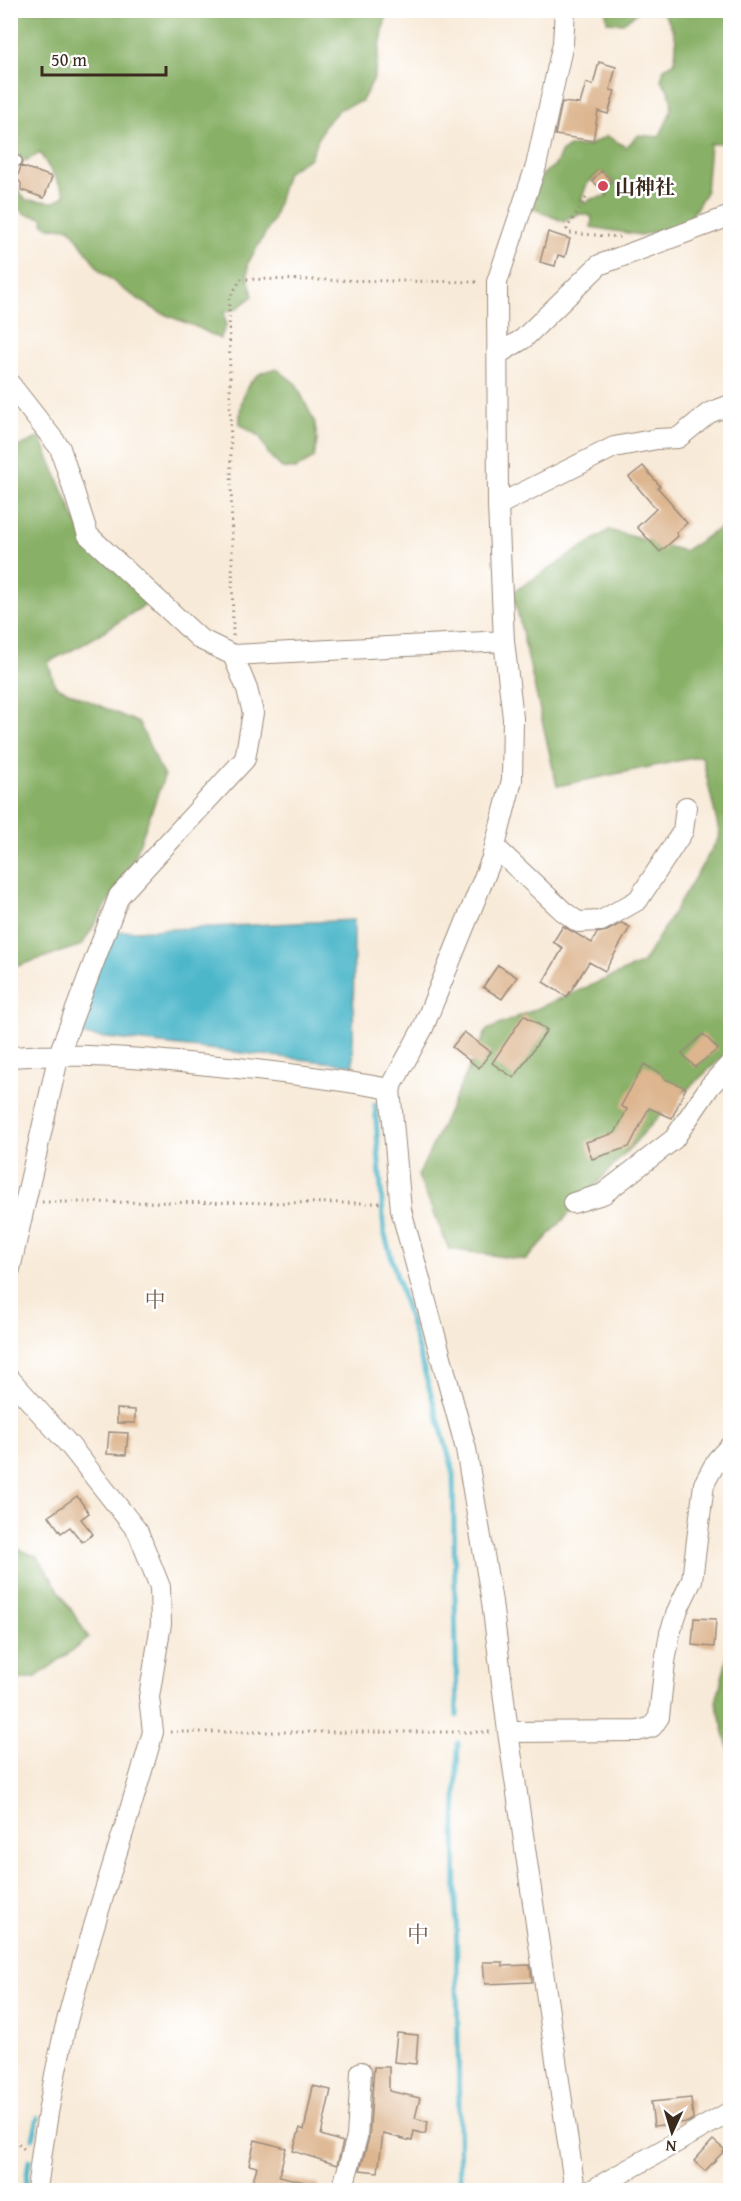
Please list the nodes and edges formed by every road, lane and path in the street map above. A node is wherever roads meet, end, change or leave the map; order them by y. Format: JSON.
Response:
{"nodes":[{"id":1,"x":565,"y":10,"type":"edge"},
{"id":2,"x":586,"y":198,"type":"dead end"},
{"id":3,"x":730,"y":216,"type":"edge"},
{"id":4,"x":646,"y":248,"type":"junction"},
{"id":5,"x":497,"y":282,"type":"junction"},
{"id":6,"x":498,"y":354,"type":"junction"},
{"id":7,"x":10,"y":384,"type":"edge"},
{"id":8,"x":730,"y":405,"type":"edge"},
{"id":9,"x":498,"y":505,"type":"junction"},
{"id":10,"x":504,"y":641,"type":"junction"},
{"id":11,"x":233,"y":655,"type":"junction"},
{"id":12,"x":686,"y":807,"type":"dead end"},
{"id":13,"x":495,"y":847,"type":"junction"},
{"id":14,"x":59,"y":1054,"type":"junction"},
{"id":15,"x":10,"y":1057,"type":"edge"},
{"id":16,"x":730,"y":1064,"type":"edge"},
{"id":17,"x":390,"y":1089,"type":"junction"},
{"id":18,"x":25,"y":1202,"type":"junction"},
{"id":19,"x":374,"y":1203,"type":"dead end"},
{"id":20,"x":573,"y":1203,"type":"dead end"},
{"id":21,"x":10,"y":1269,"type":"edge"},
{"id":22,"x":10,"y":1379,"type":"edge"},
{"id":23,"x":730,"y":1446,"type":"edge"},
{"id":24,"x":153,"y":1732,"type":"junction"},
{"id":25,"x":508,"y":1732,"type":"junction"},
{"id":26,"x":362,"y":2072,"type":"dead end"},
{"id":27,"x":730,"y":2112,"type":"edge"},
{"id":28,"x":10,"y":2135,"type":"edge"},
{"id":29,"x":29,"y":2151,"type":"dead end"},
{"id":30,"x":37,"y":2190,"type":"edge"},
{"id":31,"x":342,"y":2190,"type":"edge"},
{"id":32,"x":575,"y":2190,"type":"edge"},
{"id":33,"x":592,"y":2190,"type":"edge"}],
"edges":[{"from":1,"to":5,"type":"street"},
{"from":2,"to":4,"type":"path"},
{"from":3,"to":4,"type":"street"},
{"from":4,"to":6,"type":"street"},
{"from":5,"to":6,"type":"street"},
{"from":5,"to":11,"type":"path"},
{"from":6,"to":9,"type":"street"},
{"from":7,"to":11,"type":"street"},
{"from":8,"to":9,"type":"street"},
{"from":9,"to":10,"type":"street"},
{"from":10,"to":11,"type":"street"},
{"from":10,"to":13,"type":"street"},
{"from":11,"to":14,"type":"street"},
{"from":12,"to":13,"type":"street"},
{"from":13,"to":17,"type":"street"},
{"from":14,"to":15,"type":"street"},
{"from":14,"to":17,"type":"street"},
{"from":14,"to":18,"type":"street"},
{"from":16,"to":20,"type":"street"},
{"from":17,"to":25,"type":"street"},
{"from":18,"to":19,"type":"path"},
{"from":18,"to":21,"type":"street"},
{"from":22,"to":24,"type":"street"},
{"from":23,"to":25,"type":"street"},
{"from":24,"to":25,"type":"path"},
{"from":24,"to":30,"type":"street"},
{"from":25,"to":32,"type":"street"},
{"from":26,"to":31,"type":"street"},
{"from":27,"to":33,"type":"street"},
{"from":28,"to":29,"type":"path"}]}
